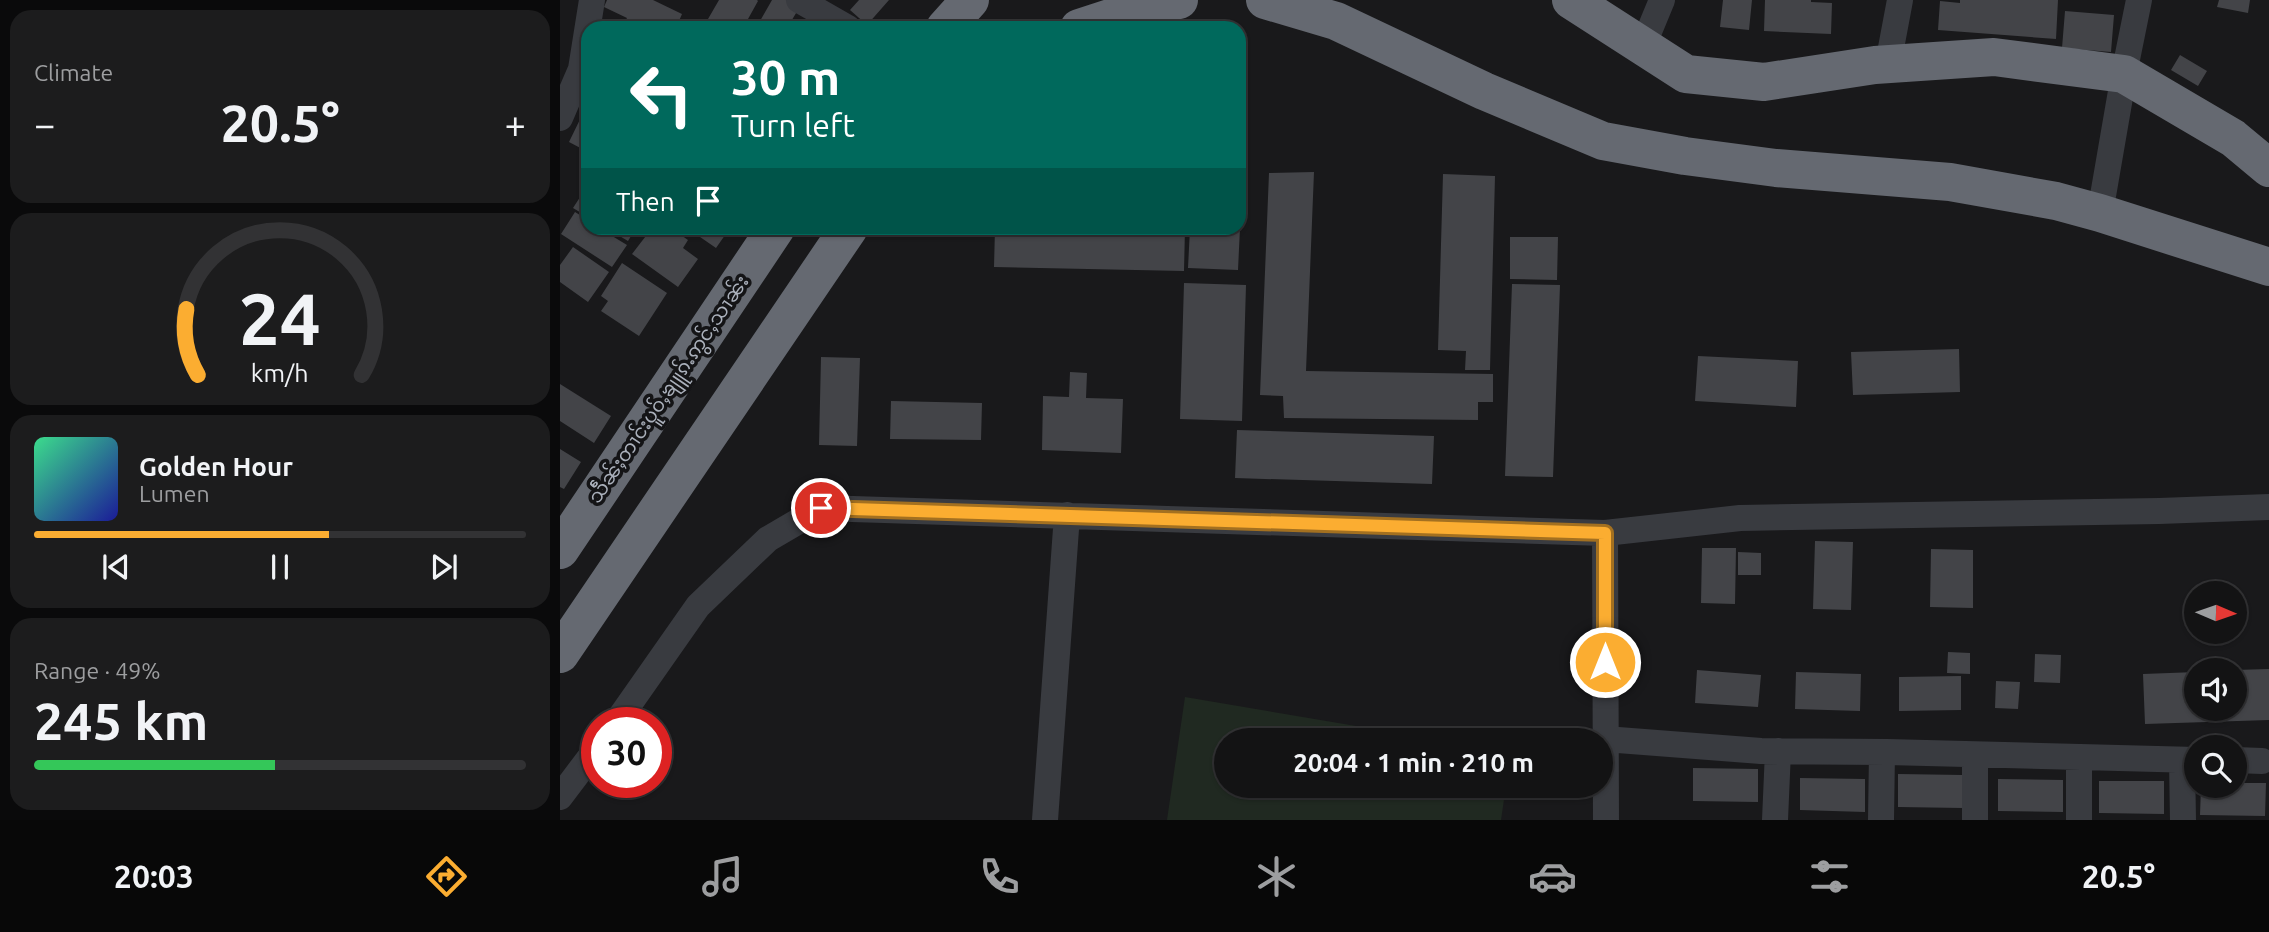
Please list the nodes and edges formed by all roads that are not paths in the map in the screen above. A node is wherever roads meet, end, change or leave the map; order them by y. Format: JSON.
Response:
{"nodes":[{"id":1,"x":592,"y":0,"type":"edge"},
{"id":2,"x":799,"y":0,"type":"edge"},
{"id":3,"x":971,"y":0,"type":"edge"},
{"id":4,"x":1179,"y":0,"type":"edge"},
{"id":5,"x":1265,"y":0,"type":"edge"},
{"id":6,"x":1571,"y":0,"type":"edge"},
{"id":7,"x":1662,"y":0,"type":"edge"},
{"id":8,"x":1900,"y":0,"type":"edge"},
{"id":9,"x":2139,"y":0,"type":"edge"},
{"id":10,"x":590,"y":21,"type":"edge"},
{"id":11,"x":836,"y":21,"type":"edge"},
{"id":12,"x":952,"y":21,"type":"edge"},
{"id":13,"x":1101,"y":21,"type":"edge"},
{"id":14,"x":1643,"y":46,"type":"junction"},
{"id":15,"x":1888,"y":64,"type":"junction"},
{"id":16,"x":2124,"y":74,"type":"junction"},
{"id":17,"x":581,"y":78,"type":"edge"},
{"id":18,"x":560,"y":118,"type":"edge"},
{"id":19,"x":2269,"y":168,"type":"edge"},
{"id":20,"x":2101,"y":212,"type":"junction"},
{"id":21,"x":771,"y":235,"type":"edge"},
{"id":22,"x":844,"y":235,"type":"edge"},
{"id":23,"x":2269,"y":267,"type":"edge"},
{"id":24,"x":2269,"y":506,"type":"edge"},
{"id":25,"x":1067,"y":515,"type":"junction"},
{"id":26,"x":1605,"y":533,"type":"junction"},
{"id":27,"x":560,"y":550,"type":"edge"},
{"id":28,"x":561,"y":652,"type":"edge"},
{"id":29,"x":627,"y":707,"type":"edge"},
{"id":30,"x":1605,"y":728,"type":"edge"},
{"id":31,"x":1613,"y":740,"type":"edge"},
{"id":32,"x":1778,"y":751,"type":"junction"},
{"id":33,"x":1882,"y":752,"type":"junction"},
{"id":34,"x":1975,"y":755,"type":"junction"},
{"id":35,"x":2079,"y":757,"type":"junction"},
{"id":36,"x":2184,"y":760,"type":"edge"},
{"id":37,"x":2247,"y":761,"type":"edge"},
{"id":38,"x":2262,"y":761,"type":"dead end"},
{"id":39,"x":581,"y":769,"type":"edge"},
{"id":40,"x":560,"y":797,"type":"edge"},
{"id":41,"x":1606,"y":798,"type":"edge"},
{"id":42,"x":2185,"y":798,"type":"edge"},
{"id":43,"x":1045,"y":820,"type":"edge"},
{"id":44,"x":1606,"y":820,"type":"edge"},
{"id":45,"x":1775,"y":820,"type":"edge"},
{"id":46,"x":1881,"y":820,"type":"edge"},
{"id":47,"x":1975,"y":820,"type":"edge"},
{"id":48,"x":2080,"y":820,"type":"edge"},
{"id":49,"x":2183,"y":820,"type":"edge"}],
"edges":[{"from":1,"to":10,"type":"street"},
{"from":2,"to":11,"type":"street"},
{"from":3,"to":12,"type":"highway"},
{"from":4,"to":13,"type":"highway"},
{"from":5,"to":20,"type":"highway"},
{"from":6,"to":14,"type":"highway"},
{"from":7,"to":14,"type":"street"},
{"from":8,"to":15,"type":"street"},
{"from":9,"to":16,"type":"street"},
{"from":14,"to":15,"type":"highway"},
{"from":15,"to":16,"type":"highway"},
{"from":16,"to":19,"type":"highway"},
{"from":16,"to":20,"type":"street"},
{"from":17,"to":18,"type":"street"},
{"from":20,"to":23,"type":"highway"},
{"from":21,"to":27,"type":"highway","name":"သဵႅၼ်ႈတၢင်းပူဝ်ႇၶျူၵ်ႉဢွင်ႇသၢၼ်း"},
{"from":22,"to":28,"type":"highway"},
{"from":24,"to":26,"type":"street"},
{"from":25,"to":26,"type":"street"},
{"from":25,"to":29,"type":"street"},
{"from":25,"to":43,"type":"street"},
{"from":26,"to":30,"type":"street"},
{"from":31,"to":32,"type":"street"},
{"from":32,"to":33,"type":"street"},
{"from":32,"to":45,"type":"street"},
{"from":33,"to":34,"type":"street"},
{"from":33,"to":46,"type":"street"},
{"from":34,"to":35,"type":"street"},
{"from":34,"to":47,"type":"street"},
{"from":35,"to":36,"type":"street"},
{"from":35,"to":48,"type":"street"},
{"from":37,"to":38,"type":"street"},
{"from":39,"to":40,"type":"street"},
{"from":41,"to":44,"type":"street"},
{"from":42,"to":49,"type":"street"}]}
